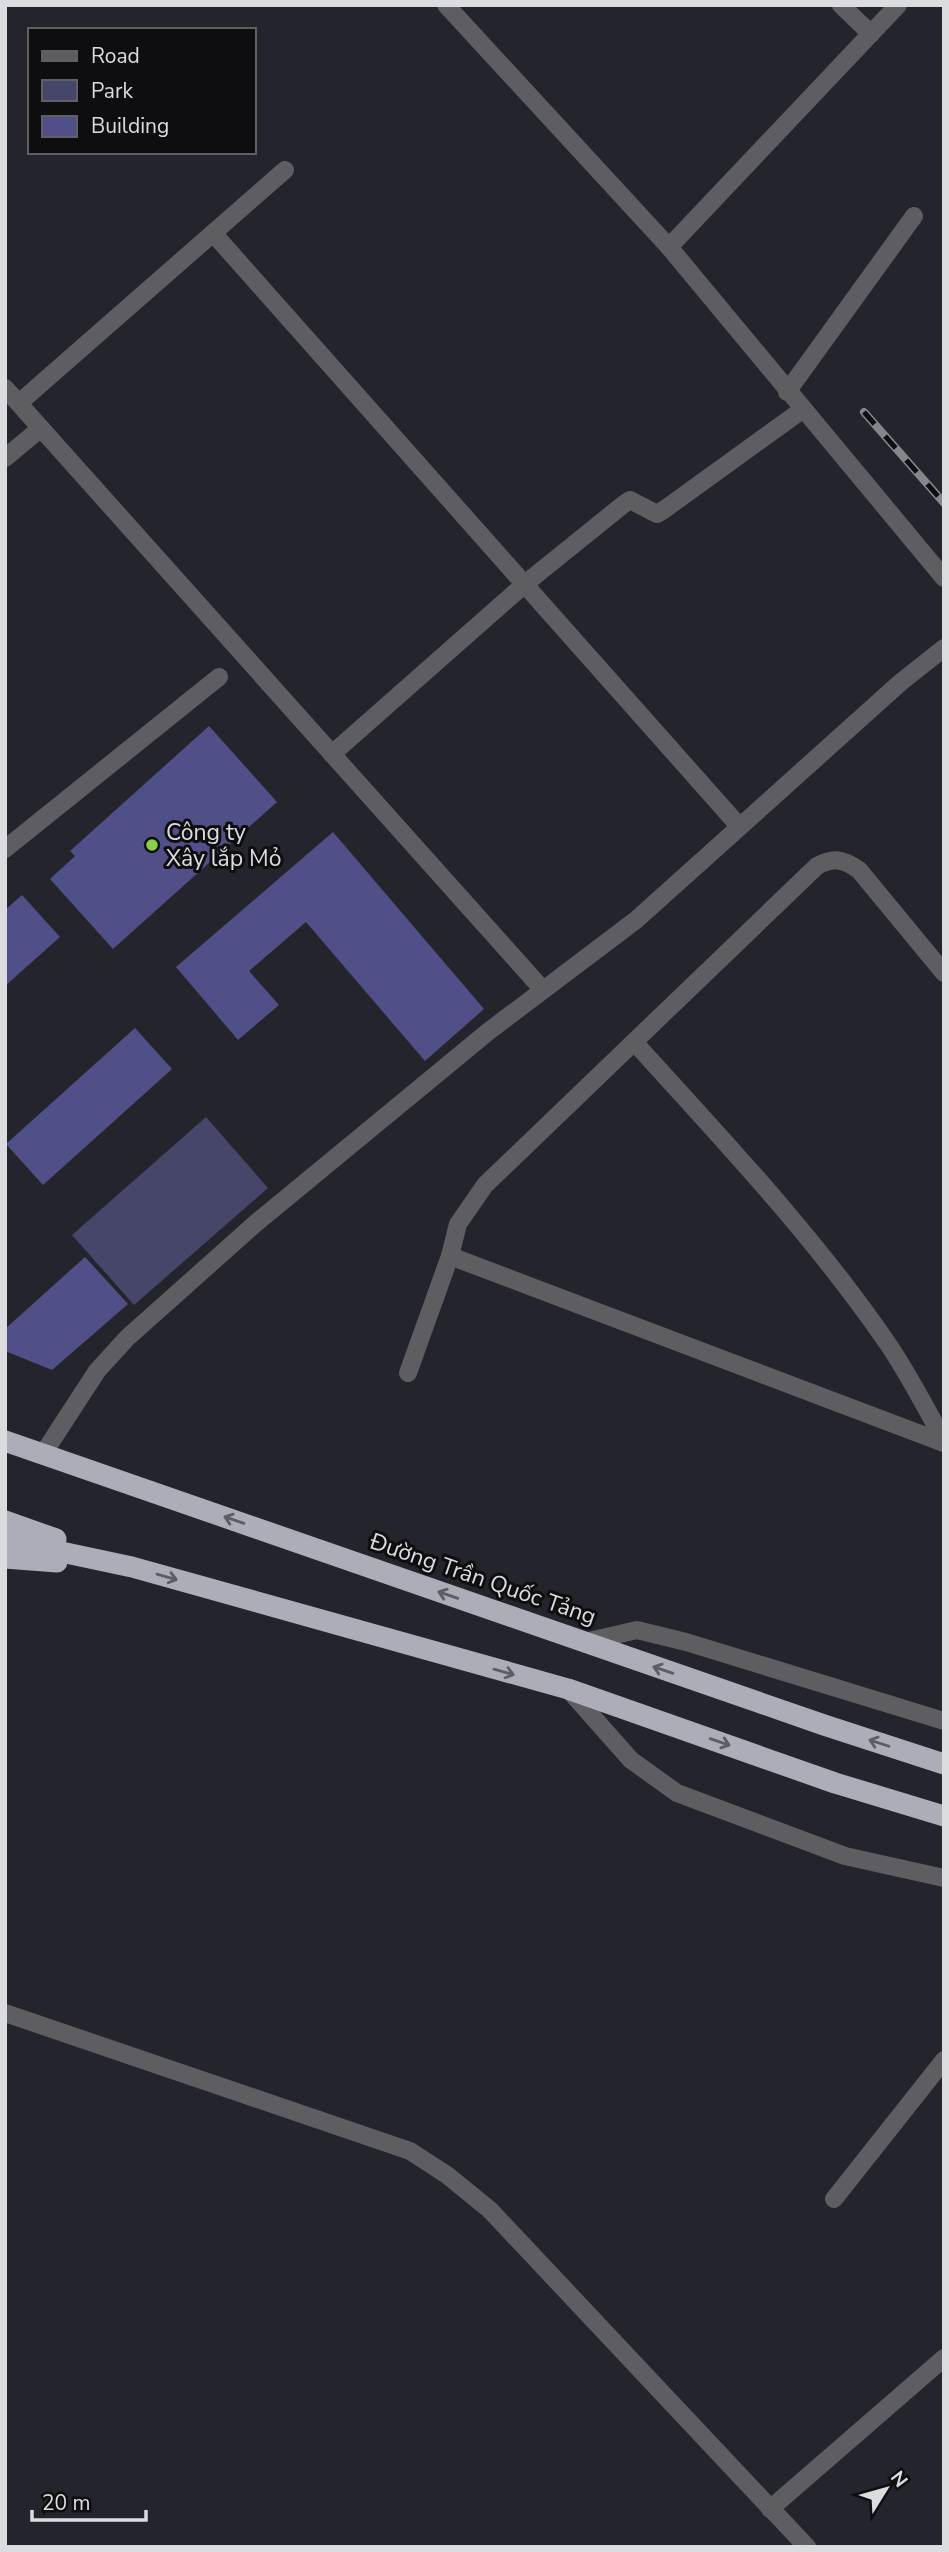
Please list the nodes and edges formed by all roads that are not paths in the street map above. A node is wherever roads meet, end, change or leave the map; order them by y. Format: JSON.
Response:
{"nodes":[{"id":1,"x":446,"y":5,"type":"edge"},
{"id":2,"x":841,"y":5,"type":"edge"},
{"id":3,"x":898,"y":5,"type":"edge"},
{"id":4,"x":871,"y":34,"type":"junction"},
{"id":5,"x":285,"y":170,"type":"dead end"},
{"id":6,"x":914,"y":216,"type":"dead end"},
{"id":7,"x":213,"y":233,"type":"junction"},
{"id":8,"x":669,"y":247,"type":"junction"},
{"id":9,"x":5,"y":388,"type":"edge"},
{"id":10,"x":788,"y":392,"type":"junction"},
{"id":11,"x":19,"y":403,"type":"junction"},
{"id":12,"x":802,"y":410,"type":"junction"},
{"id":13,"x":41,"y":428,"type":"junction"},
{"id":14,"x":5,"y":458,"type":"edge"},
{"id":15,"x":944,"y":578,"type":"edge"},
{"id":16,"x":526,"y":583,"type":"junction"},
{"id":17,"x":944,"y":648,"type":"edge"},
{"id":18,"x":219,"y":677,"type":"dead end"},
{"id":19,"x":332,"y":754,"type":"junction"},
{"id":20,"x":740,"y":826,"type":"junction"},
{"id":21,"x":5,"y":849,"type":"edge"},
{"id":22,"x":944,"y":972,"type":"edge"},
{"id":23,"x":543,"y":990,"type":"junction"},
{"id":24,"x":635,"y":1043,"type":"junction"},
{"id":25,"x":450,"y":1256,"type":"junction"},
{"id":26,"x":408,"y":1373,"type":"dead end"},
{"id":27,"x":5,"y":1441,"type":"edge"},
{"id":28,"x":944,"y":1442,"type":"edge"},
{"id":29,"x":43,"y":1454,"type":"junction"},
{"id":30,"x":5,"y":1521,"type":"edge"},
{"id":31,"x":5,"y":1531,"type":"edge"},
{"id":32,"x":5,"y":1540,"type":"edge"},
{"id":33,"x":5,"y":1550,"type":"edge"},
{"id":34,"x":5,"y":1558,"type":"edge"},
{"id":35,"x":132,"y":1567,"type":"junction"},
{"id":36,"x":5,"y":1572,"type":"edge"},
{"id":37,"x":585,"y":1642,"type":"junction"},
{"id":38,"x":568,"y":1689,"type":"junction"},
{"id":39,"x":944,"y":1721,"type":"edge"},
{"id":40,"x":944,"y":1764,"type":"edge"},
{"id":41,"x":944,"y":1816,"type":"edge"},
{"id":42,"x":944,"y":1878,"type":"edge"},
{"id":43,"x":5,"y":2013,"type":"edge"},
{"id":44,"x":944,"y":2060,"type":"edge"},
{"id":45,"x":834,"y":2199,"type":"dead end"},
{"id":46,"x":944,"y":2358,"type":"edge"},
{"id":47,"x":770,"y":2509,"type":"junction"},
{"id":48,"x":807,"y":2547,"type":"edge"}],
"edges":[{"from":1,"to":8,"type":"street"},
{"from":2,"to":4,"type":"street"},
{"from":3,"to":4,"type":"street"},
{"from":4,"to":8,"type":"street"},
{"from":5,"to":7,"type":"street"},
{"from":6,"to":10,"type":"street"},
{"from":7,"to":11,"type":"street"},
{"from":7,"to":16,"type":"street"},
{"from":8,"to":10,"type":"street"},
{"from":9,"to":11,"type":"street"},
{"from":10,"to":12,"type":"street"},
{"from":11,"to":13,"type":"street"},
{"from":12,"to":15,"type":"street"},
{"from":12,"to":16,"type":"street"},
{"from":13,"to":14,"type":"street"},
{"from":13,"to":19,"type":"street"},
{"from":16,"to":19,"type":"street"},
{"from":16,"to":20,"type":"street"},
{"from":17,"to":20,"type":"street"},
{"from":18,"to":21,"type":"street"},
{"from":19,"to":23,"type":"street"},
{"from":20,"to":23,"type":"street"},
{"from":22,"to":24,"type":"street"},
{"from":23,"to":29,"type":"street"},
{"from":24,"to":25,"type":"street"},
{"from":24,"to":28,"type":"street"},
{"from":25,"to":26,"type":"street"},
{"from":25,"to":28,"type":"street"},
{"from":27,"to":29,"type":"highway","name":"Đường Trần Quốc Tảng"},
{"from":37,"to":29,"type":"highway","name":"Đường Trần Quốc Tảng","one_way":true},
{"from":30,"to":35,"type":"highway"},
{"from":31,"to":35,"type":"highway"},
{"from":32,"to":35,"type":"highway"},
{"from":33,"to":35,"type":"highway"},
{"from":34,"to":35,"type":"highway"},
{"from":35,"to":36,"type":"highway"},
{"from":35,"to":38,"type":"highway","one_way":true},
{"from":37,"to":39,"type":"street"},
{"from":40,"to":37,"type":"highway","name":"Đường Trần Quốc Tảng","one_way":true},
{"from":38,"to":41,"type":"highway","one_way":true},
{"from":38,"to":42,"type":"street"},
{"from":43,"to":47,"type":"street"},
{"from":44,"to":45,"type":"street"},
{"from":46,"to":47,"type":"street"},
{"from":47,"to":48,"type":"street"}]}
